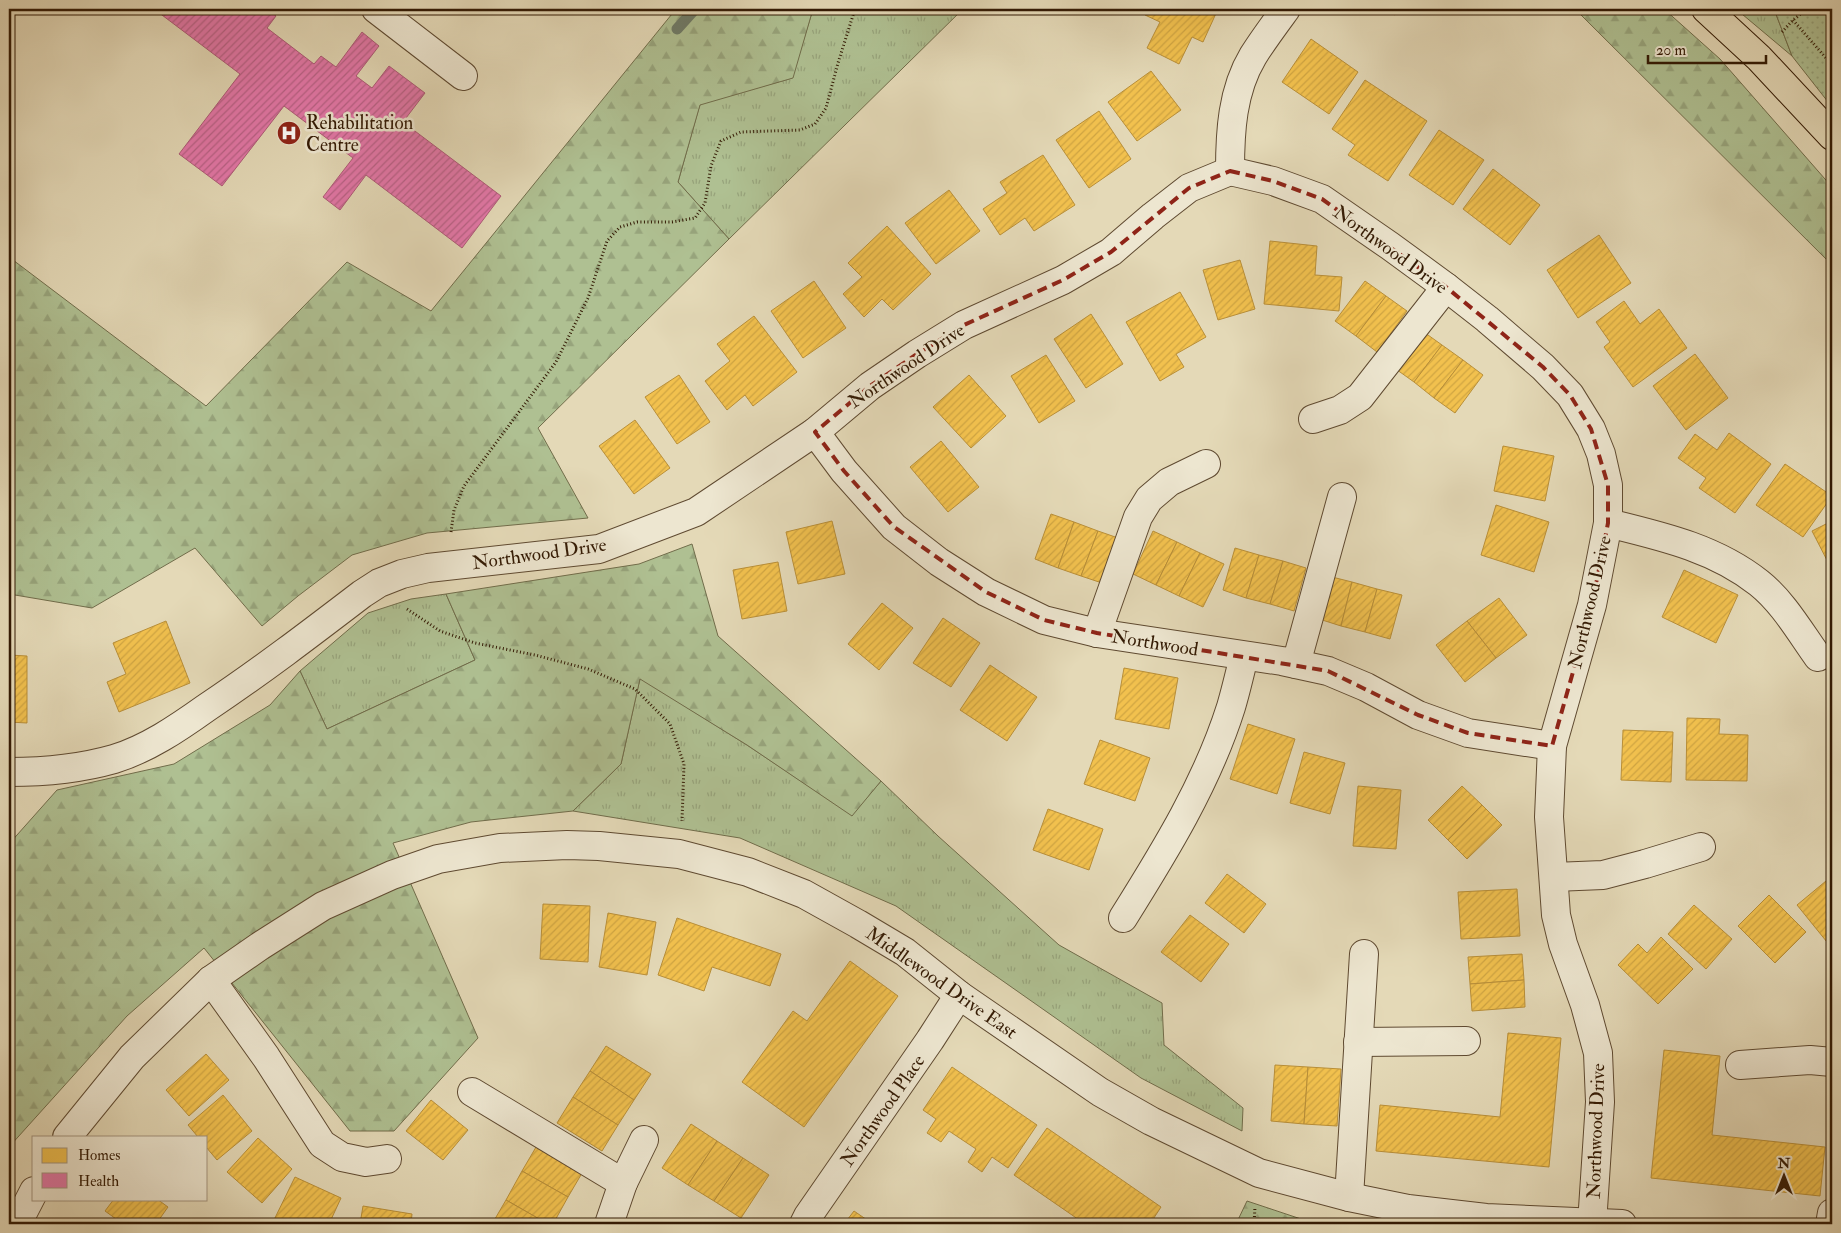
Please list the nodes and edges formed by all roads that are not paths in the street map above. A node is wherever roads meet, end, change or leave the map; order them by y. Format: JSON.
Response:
{"nodes":[{"id":1,"x":376,"y":9,"type":"edge"},
{"id":2,"x":1286,"y":9,"type":"edge"},
{"id":3,"x":1706,"y":9,"type":"edge"},
{"id":4,"x":463,"y":76,"type":"dead end"},
{"id":5,"x":1832,"y":136,"type":"edge"},
{"id":6,"x":1230,"y":171,"type":"junction"},
{"id":7,"x":1446,"y":287,"type":"junction"},
{"id":8,"x":1313,"y":419,"type":"dead end"},
{"id":9,"x":816,"y":432,"type":"junction"},
{"id":10,"x":1206,"y":464,"type":"dead end"},
{"id":11,"x":1342,"y":497,"type":"dead end"},
{"id":12,"x":1608,"y":524,"type":"junction"},
{"id":13,"x":1097,"y":633,"type":"junction"},
{"id":14,"x":1244,"y":656,"type":"junction"},
{"id":15,"x":1818,"y":658,"type":"dead end"},
{"id":16,"x":1296,"y":664,"type":"junction"},
{"id":17,"x":1552,"y":746,"type":"junction"},
{"id":18,"x":9,"y":772,"type":"edge"},
{"id":19,"x":1701,"y":847,"type":"dead end"},
{"id":20,"x":1554,"y":877,"type":"junction"},
{"id":21,"x":1123,"y":918,"type":"dead end"},
{"id":22,"x":1364,"y":954,"type":"dead end"},
{"id":23,"x":211,"y":980,"type":"junction"},
{"id":24,"x":959,"y":995,"type":"junction"},
{"id":25,"x":1466,"y":1041,"type":"dead end"},
{"id":26,"x":1358,"y":1042,"type":"junction"},
{"id":27,"x":1832,"y":1062,"type":"edge"},
{"id":28,"x":1740,"y":1066,"type":"dead end"},
{"id":29,"x":472,"y":1092,"type":"dead end"},
{"id":30,"x":69,"y":1136,"type":"edge"},
{"id":31,"x":644,"y":1140,"type":"dead end"},
{"id":32,"x":387,"y":1158,"type":"dead end"},
{"id":33,"x":623,"y":1183,"type":"junction"},
{"id":34,"x":32,"y":1195,"type":"edge"},
{"id":35,"x":1349,"y":1197,"type":"junction"},
{"id":36,"x":1832,"y":1213,"type":"edge"},
{"id":37,"x":1592,"y":1223,"type":"edge"},
{"id":38,"x":17,"y":1224,"type":"edge"},
{"id":39,"x":609,"y":1224,"type":"edge"},
{"id":40,"x":804,"y":1224,"type":"edge"},
{"id":41,"x":1622,"y":1224,"type":"edge"},
{"id":42,"x":1830,"y":1224,"type":"edge"}],
"edges":[{"from":1,"to":4,"type":"street"},
{"from":2,"to":6,"type":"street"},
{"from":3,"to":5,"type":"main road"},
{"from":6,"to":7,"type":"street","name":"Northwood Drive"},
{"from":6,"to":9,"type":"street","name":"Northwood Drive"},
{"from":7,"to":8,"type":"street"},
{"from":7,"to":12,"type":"street","name":"Northwood Drive"},
{"from":9,"to":13,"type":"street","name":"Northwood"},
{"from":9,"to":18,"type":"street","name":"Northwood Drive"},
{"from":10,"to":13,"type":"street"},
{"from":11,"to":16,"type":"street"},
{"from":12,"to":15,"type":"street"},
{"from":12,"to":17,"type":"street","name":"Northwood Drive"},
{"from":13,"to":14,"type":"street","name":"Northwood"},
{"from":14,"to":16,"type":"street","name":"Northwood"},
{"from":14,"to":21,"type":"street"},
{"from":16,"to":17,"type":"street","name":"Northwood"},
{"from":17,"to":20,"type":"street","name":"Northwood Drive"},
{"from":19,"to":20,"type":"street"},
{"from":20,"to":37,"type":"street","name":"Northwood Drive"},
{"from":22,"to":26,"type":"street"},
{"from":23,"to":24,"type":"street","name":"Middlewood Drive East"},
{"from":23,"to":30,"type":"street","name":"Middlewood Drive East"},
{"from":23,"to":32,"type":"street"},
{"from":24,"to":35,"type":"street","name":"Middlewood Drive East"},
{"from":24,"to":40,"type":"street","name":"Northwood Place"},
{"from":25,"to":26,"type":"street"},
{"from":26,"to":35,"type":"street"},
{"from":27,"to":28,"type":"street"},
{"from":29,"to":33,"type":"street"},
{"from":31,"to":33,"type":"street"},
{"from":33,"to":39,"type":"street"},
{"from":34,"to":38,"type":"street"},
{"from":35,"to":37,"type":"street","name":"Middlewood Drive East"},
{"from":36,"to":42,"type":"street"},
{"from":37,"to":41,"type":"street","name":"Middlewood Drive East"}]}
